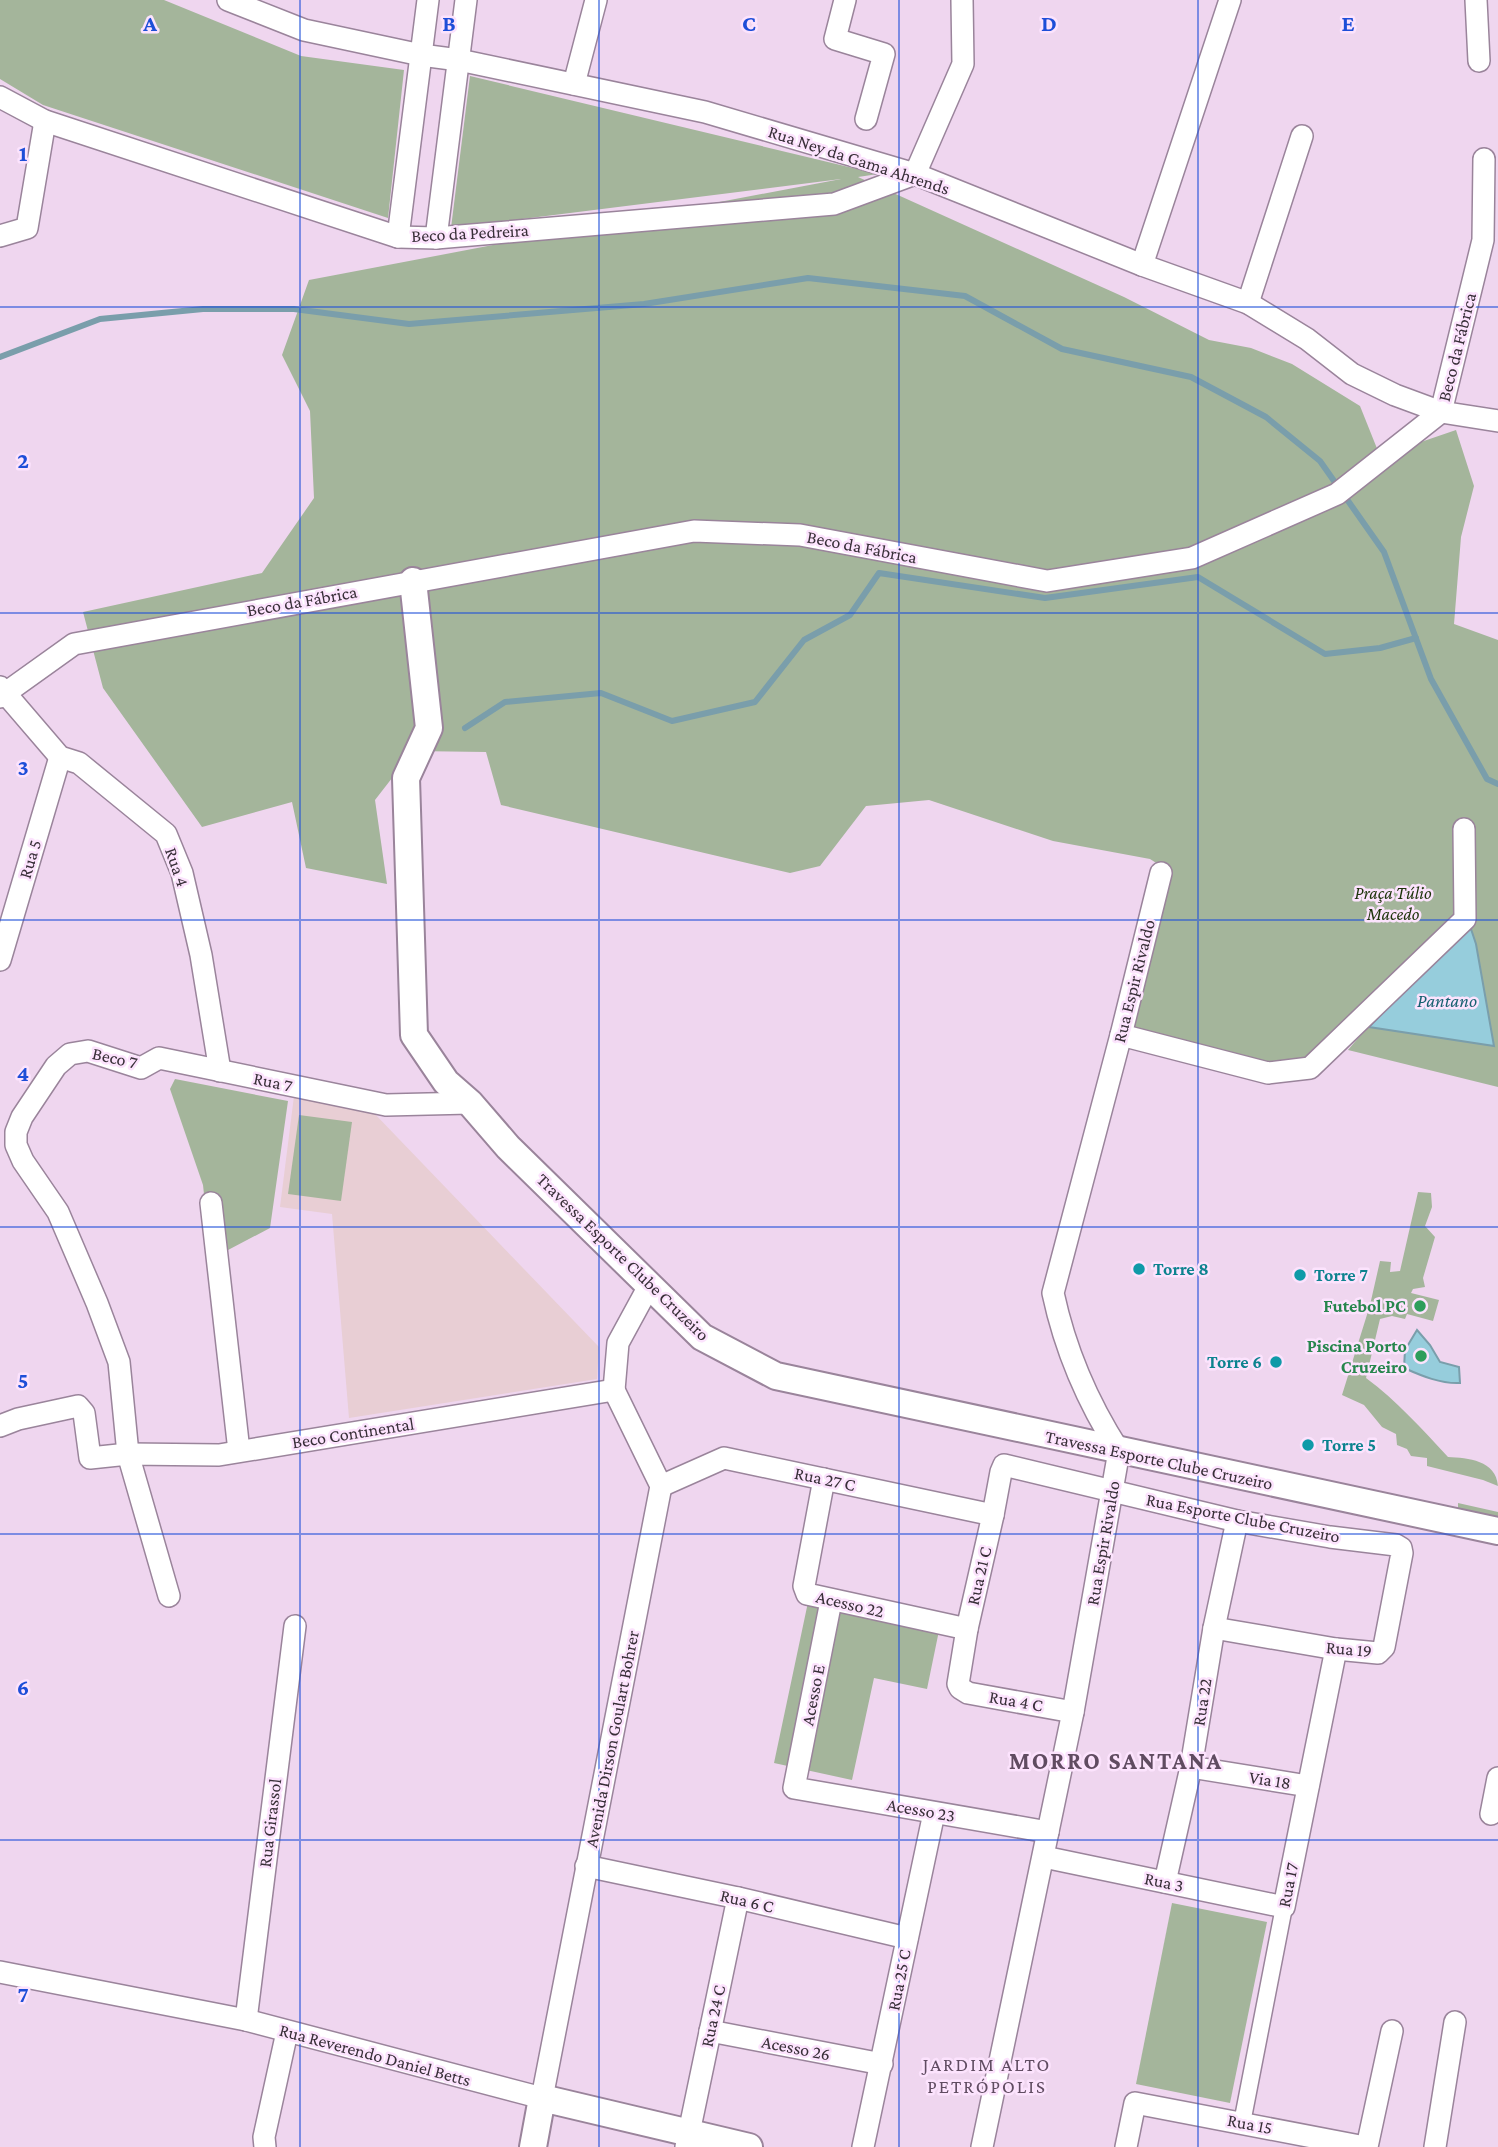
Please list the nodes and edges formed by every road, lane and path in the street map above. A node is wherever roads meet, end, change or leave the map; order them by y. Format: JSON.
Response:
{"nodes":[{"id":1,"x":228,"y":0,"type":"edge"},
{"id":2,"x":428,"y":0,"type":"edge"},
{"id":3,"x":466,"y":0,"type":"edge"},
{"id":4,"x":596,"y":0,"type":"edge"},
{"id":5,"x":845,"y":0,"type":"edge"},
{"id":6,"x":962,"y":0,"type":"edge"},
{"id":7,"x":1230,"y":0,"type":"edge"},
{"id":8,"x":1476,"y":0,"type":"edge"},
{"id":9,"x":421,"y":55,"type":"junction"},
{"id":10,"x":459,"y":60,"type":"junction"},
{"id":11,"x":1479,"y":61,"type":"dead end"},
{"id":12,"x":575,"y":84,"type":"junction"},
{"id":13,"x":0,"y":97,"type":"edge"},
{"id":14,"x":866,"y":119,"type":"dead end"},
{"id":15,"x":45,"y":121,"type":"junction"},
{"id":16,"x":1302,"y":136,"type":"dead end"},
{"id":17,"x":1484,"y":159,"type":"dead end"},
{"id":18,"x":915,"y":174,"type":"junction"},
{"id":19,"x":0,"y":236,"type":"edge"},
{"id":20,"x":398,"y":237,"type":"junction"},
{"id":21,"x":436,"y":238,"type":"junction"},
{"id":22,"x":1142,"y":265,"type":"junction"},
{"id":23,"x":1248,"y":303,"type":"junction"},
{"id":24,"x":1441,"y":412,"type":"junction"},
{"id":25,"x":1498,"y":421,"type":"edge"},
{"id":26,"x":414,"y":581,"type":"junction"},
{"id":27,"x":2,"y":692,"type":"edge"},
{"id":28,"x":60,"y":757,"type":"junction"},
{"id":29,"x":1464,"y":829,"type":"dead end"},
{"id":30,"x":1161,"y":873,"type":"dead end"},
{"id":31,"x":0,"y":960,"type":"edge"},
{"id":32,"x":1121,"y":1035,"type":"junction"},
{"id":33,"x":159,"y":1058,"type":"joint"},
{"id":34,"x":220,"y":1071,"type":"junction"},
{"id":35,"x":470,"y":1103,"type":"junction"},
{"id":36,"x":211,"y":1203,"type":"dead end"},
{"id":37,"x":649,"y":1286,"type":"junction"},
{"id":38,"x":614,"y":1390,"type":"junction"},
{"id":39,"x":0,"y":1426,"type":"edge"},
{"id":40,"x":239,"y":1451,"type":"junction"},
{"id":41,"x":1119,"y":1451,"type":"junction"},
{"id":42,"x":128,"y":1454,"type":"junction"},
{"id":43,"x":1004,"y":1465,"type":"joint"},
{"id":44,"x":824,"y":1479,"type":"junction"},
{"id":45,"x":661,"y":1486,"type":"junction"},
{"id":46,"x":1113,"y":1491,"type":"junction"},
{"id":47,"x":993,"y":1515,"type":"junction"},
{"id":48,"x":1237,"y":1521,"type":"junction"},
{"id":49,"x":1498,"y":1531,"type":"edge"},
{"id":50,"x":1401,"y":1548,"type":"joint"},
{"id":51,"x":169,"y":1596,"type":"dead end"},
{"id":52,"x":831,"y":1601,"type":"junction"},
{"id":53,"x":295,"y":1626,"type":"dead end"},
{"id":54,"x":1213,"y":1628,"type":"junction"},
{"id":55,"x":967,"y":1629,"type":"junction"},
{"id":56,"x":1336,"y":1649,"type":"junction"},
{"id":57,"x":960,"y":1688,"type":"joint"},
{"id":58,"x":1073,"y":1712,"type":"junction"},
{"id":59,"x":1191,"y":1767,"type":"junction"},
{"id":60,"x":1498,"y":1778,"type":"edge"},
{"id":61,"x":1308,"y":1786,"type":"junction"},
{"id":62,"x":794,"y":1788,"type":"joint"},
{"id":63,"x":934,"y":1813,"type":"junction"},
{"id":64,"x":1491,"y":1814,"type":"dead end"},
{"id":65,"x":1048,"y":1832,"type":"junction"},
{"id":66,"x":1044,"y":1857,"type":"junction"},
{"id":67,"x":586,"y":1866,"type":"junction"},
{"id":68,"x":1165,"y":1882,"type":"junction"},
{"id":69,"x":738,"y":1898,"type":"junction"},
{"id":70,"x":1284,"y":1907,"type":"junction"},
{"id":71,"x":907,"y":1938,"type":"junction"},
{"id":72,"x":0,"y":1972,"type":"edge"},
{"id":73,"x":246,"y":2020,"type":"junction"},
{"id":74,"x":1455,"y":2022,"type":"dead end"},
{"id":75,"x":710,"y":2031,"type":"junction"},
{"id":76,"x":1392,"y":2031,"type":"dead end"},
{"id":77,"x":287,"y":2032,"type":"junction"},
{"id":78,"x":881,"y":2064,"type":"junction"},
{"id":79,"x":542,"y":2098,"type":"junction"},
{"id":80,"x":1242,"y":2123,"type":"junction"},
{"id":81,"x":688,"y":2140,"type":"edge"},
{"id":82,"x":265,"y":2147,"type":"edge"},
{"id":83,"x":533,"y":2147,"type":"edge"},
{"id":84,"x":749,"y":2147,"type":"edge"},
{"id":85,"x":863,"y":2147,"type":"edge"},
{"id":86,"x":982,"y":2147,"type":"edge"},
{"id":87,"x":1126,"y":2147,"type":"edge"},
{"id":88,"x":1366,"y":2147,"type":"edge"},
{"id":89,"x":1435,"y":2147,"type":"edge"}],
"edges":[{"from":1,"to":9,"type":"street","name":"Rua Ney da Gama Ahrends"},
{"from":2,"to":9,"type":"street"},
{"from":3,"to":10,"type":"street"},
{"from":4,"to":12,"type":"street"},
{"from":5,"to":14,"type":"street"},
{"from":6,"to":18,"type":"street"},
{"from":7,"to":22,"type":"street"},
{"from":8,"to":11,"type":"street"},
{"from":9,"to":10,"type":"street","name":"Rua Ney da Gama Ahrends"},
{"from":9,"to":20,"type":"street"},
{"from":10,"to":12,"type":"street","name":"Rua Ney da Gama Ahrends"},
{"from":10,"to":21,"type":"street"},
{"from":12,"to":18,"type":"street","name":"Rua Ney da Gama Ahrends"},
{"from":13,"to":15,"type":"street","name":"Beco da Pedreira"},
{"from":15,"to":19,"type":"street"},
{"from":15,"to":20,"type":"street","name":"Beco da Pedreira"},
{"from":16,"to":23,"type":"street"},
{"from":17,"to":24,"type":"street","name":"Beco da Fábrica"},
{"from":18,"to":21,"type":"street","name":"Beco da Pedreira"},
{"from":18,"to":22,"type":"street","name":"Rua Ney da Gama Ahrends"},
{"from":20,"to":21,"type":"street","name":"Beco da Pedreira"},
{"from":22,"to":23,"type":"street","name":"Rua Ney da Gama Ahrends"},
{"from":23,"to":24,"type":"street","name":"Rua Ney da Gama Ahrends"},
{"from":24,"to":25,"type":"street","name":"Rua Ney da Gama Ahrends"},
{"from":24,"to":26,"type":"street","name":"Beco da Fábrica"},
{"from":26,"to":27,"type":"street","name":"Beco da Fábrica"},
{"from":26,"to":35,"type":"street","name":"Travessa Esporte Clube Cruzeiro"},
{"from":27,"to":28,"type":"street","name":"Rua 4"},
{"from":28,"to":31,"type":"street","name":"Rua 5"},
{"from":28,"to":34,"type":"street","name":"Rua 4"},
{"from":29,"to":32,"type":"street"},
{"from":30,"to":32,"type":"street","name":"Rua Espir Rivaldo"},
{"from":32,"to":41,"type":"street","name":"Rua Espir Rivaldo"},
{"from":33,"to":34,"type":"street","name":"Rua 7"},
{"from":33,"to":42,"type":"street","name":"Beco 7"},
{"from":34,"to":35,"type":"street","name":"Rua 7"},
{"from":35,"to":37,"type":"street","name":"Travessa Esporte Clube Cruzeiro"},
{"from":36,"to":40,"type":"street"},
{"from":37,"to":38,"type":"street"},
{"from":37,"to":41,"type":"street","name":"Travessa Esporte Clube Cruzeiro"},
{"from":38,"to":40,"type":"street","name":"Beco Continental"},
{"from":38,"to":45,"type":"street"},
{"from":39,"to":42,"type":"street","name":"Beco Continental"},
{"from":40,"to":42,"type":"street","name":"Beco Continental"},
{"from":41,"to":46,"type":"street","name":"Rua Espir Rivaldo"},
{"from":41,"to":49,"type":"street","name":"Travessa Esporte Clube Cruzeiro"},
{"from":42,"to":51,"type":"street"},
{"from":43,"to":46,"type":"street","name":"Rua Esporte Clube Cruzeiro"},
{"from":43,"to":47,"type":"street","name":"Rua 21 C"},
{"from":44,"to":45,"type":"street","name":"Rua 27 C"},
{"from":44,"to":47,"type":"street","name":"Rua 27 C"},
{"from":44,"to":52,"type":"street","name":"Acesso 22"},
{"from":45,"to":67,"type":"street","name":"Avenida Dirson Goulart Bohrer"},
{"from":46,"to":48,"type":"street","name":"Rua Esporte Clube Cruzeiro"},
{"from":46,"to":58,"type":"street","name":"Rua Espir Rivaldo"},
{"from":47,"to":55,"type":"street","name":"Rua 21 C"},
{"from":48,"to":50,"type":"street","name":"Rua Esporte Clube Cruzeiro"},
{"from":48,"to":54,"type":"street","name":"Rua 22"},
{"from":50,"to":56,"type":"street","name":"Rua 19"},
{"from":52,"to":55,"type":"street","name":"Acesso 22"},
{"from":52,"to":62,"type":"street","name":"Acesso E"},
{"from":53,"to":73,"type":"street","name":"Rua Girassol"},
{"from":54,"to":56,"type":"street","name":"Rua 19"},
{"from":54,"to":59,"type":"street","name":"Rua 22"},
{"from":55,"to":57,"type":"street","name":"Rua 21 C"},
{"from":56,"to":61,"type":"street","name":"Rua 17"},
{"from":57,"to":58,"type":"street","name":"Rua 4 C"},
{"from":58,"to":65,"type":"street","name":"Rua Espir Rivaldo"},
{"from":59,"to":61,"type":"street","name":"Via 18"},
{"from":59,"to":68,"type":"street","name":"Rua 22"},
{"from":60,"to":64,"type":"street"},
{"from":61,"to":70,"type":"street","name":"Rua 17"},
{"from":62,"to":63,"type":"street","name":"Acesso 23"},
{"from":63,"to":65,"type":"street","name":"Acesso 23"},
{"from":63,"to":71,"type":"street","name":"Rua 25 C"},
{"from":65,"to":66,"type":"street","name":"Rua Espir Rivaldo"},
{"from":66,"to":68,"type":"street","name":"Rua 3"},
{"from":66,"to":86,"type":"street","name":"Rua Espir Rivaldo"},
{"from":67,"to":69,"type":"street","name":"Rua 6 C"},
{"from":67,"to":79,"type":"street","name":"Avenida Dirson Goulart Bohrer"},
{"from":68,"to":70,"type":"street","name":"Rua 3"},
{"from":69,"to":71,"type":"street","name":"Rua 6 C"},
{"from":69,"to":75,"type":"street","name":"Rua 24 C"},
{"from":70,"to":80,"type":"street","name":"Rua 17"},
{"from":71,"to":78,"type":"street","name":"Rua 25 C"},
{"from":72,"to":73,"type":"street","name":"Rua Reverendo Daniel Betts"},
{"from":73,"to":77,"type":"street","name":"Rua Reverendo Daniel Betts"},
{"from":74,"to":89,"type":"street"},
{"from":75,"to":78,"type":"street","name":"Acesso 26"},
{"from":75,"to":81,"type":"street","name":"Rua 24 C"},
{"from":76,"to":88,"type":"street"},
{"from":77,"to":79,"type":"street","name":"Rua Reverendo Daniel Betts"},
{"from":77,"to":82,"type":"street"},
{"from":78,"to":85,"type":"street","name":"Rua 25 C"},
{"from":79,"to":81,"type":"street","name":"Rua Reverendo Daniel Betts"},
{"from":79,"to":83,"type":"street"},
{"from":80,"to":87,"type":"street","name":"Rua 15"},
{"from":80,"to":88,"type":"street","name":"Rua 15"},
{"from":81,"to":84,"type":"street","name":"Rua Reverendo Daniel Betts"}]}
